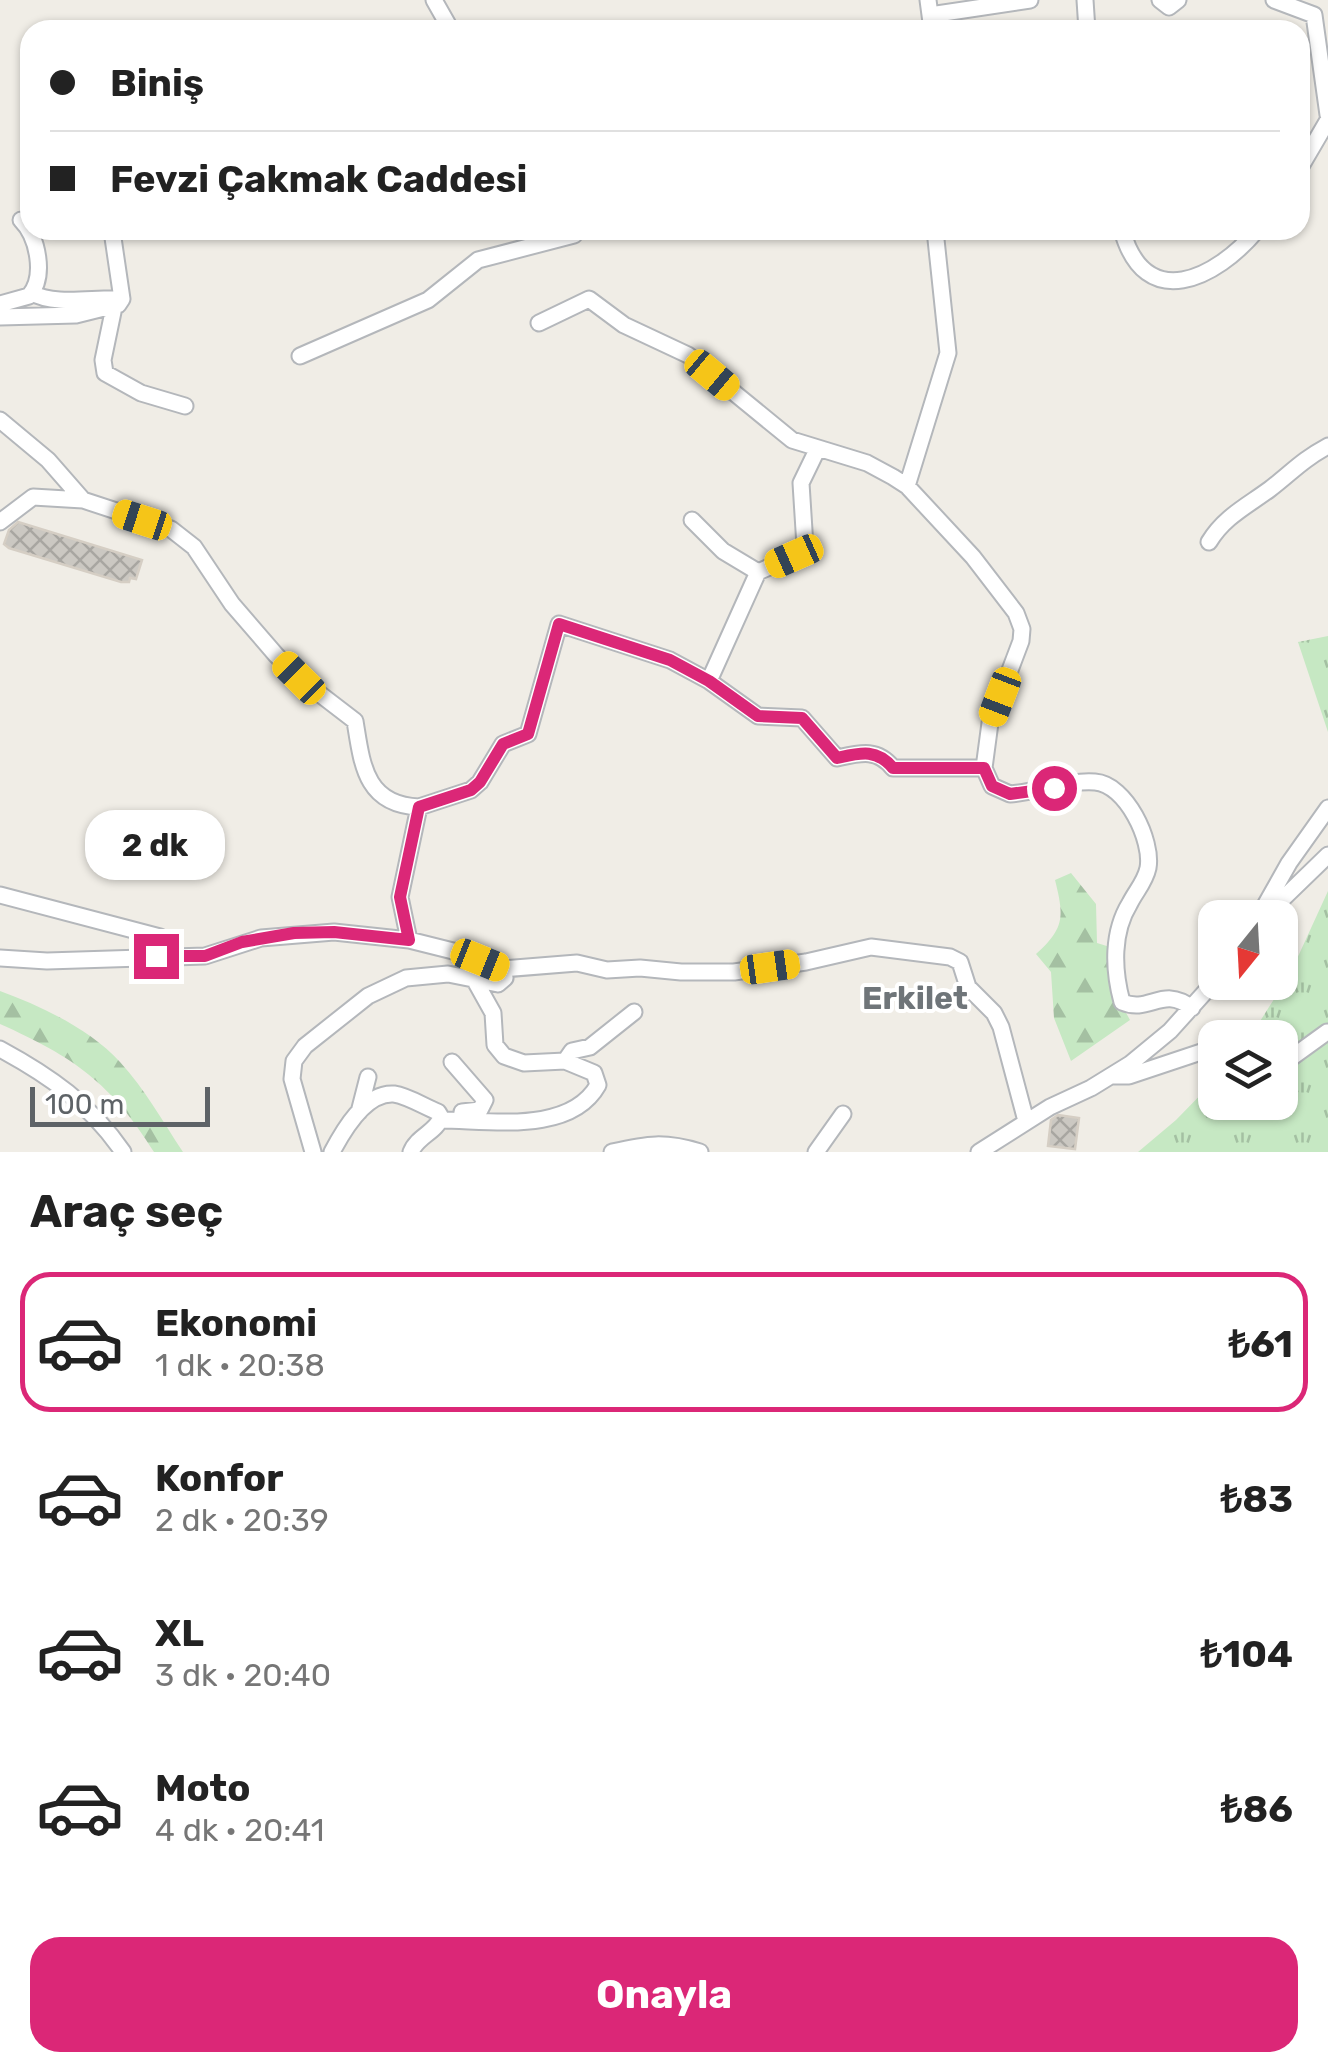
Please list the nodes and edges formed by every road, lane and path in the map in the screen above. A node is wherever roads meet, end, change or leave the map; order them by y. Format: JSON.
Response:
{"nodes":[{"id":1,"x":1030,"y":0,"type":"edge"},
{"id":2,"x":1160,"y":0,"type":"edge"},
{"id":3,"x":1178,"y":0,"type":"edge"},
{"id":4,"x":1274,"y":0,"type":"edge"},
{"id":5,"x":930,"y":15,"type":"edge"},
{"id":6,"x":1328,"y":117,"type":"edge"},
{"id":7,"x":1310,"y":150,"type":"edge"},
{"id":8,"x":35,"y":240,"type":"edge"},
{"id":9,"x":113,"y":240,"type":"edge"},
{"id":10,"x":555,"y":240,"type":"edge"},
{"id":11,"x":937,"y":240,"type":"edge"},
{"id":12,"x":1126,"y":240,"type":"edge"},
{"id":13,"x":1248,"y":240,"type":"edge"},
{"id":14,"x":32,"y":293,"type":"junction"},
{"id":15,"x":0,"y":304,"type":"edge"},
{"id":16,"x":117,"y":306,"type":"junction"},
{"id":17,"x":0,"y":316,"type":"edge"},
{"id":18,"x":539,"y":323,"type":"dead end"},
{"id":19,"x":300,"y":356,"type":"dead end"},
{"id":20,"x":185,"y":406,"type":"dead end"},
{"id":21,"x":0,"y":420,"type":"edge"},
{"id":22,"x":1328,"y":446,"type":"edge"},
{"id":23,"x":817,"y":450,"type":"junction"},
{"id":24,"x":907,"y":486,"type":"junction"},
{"id":25,"x":83,"y":500,"type":"junction"},
{"id":26,"x":0,"y":502,"type":"edge"},
{"id":27,"x":24,"y":504,"type":"junction"},
{"id":28,"x":692,"y":520,"type":"dead end"},
{"id":29,"x":0,"y":522,"type":"edge"},
{"id":30,"x":1209,"y":542,"type":"dead end"},
{"id":31,"x":758,"y":572,"type":"junction"},
{"id":32,"x":709,"y":681,"type":"junction"},
{"id":33,"x":984,"y":768,"type":"junction"},
{"id":34,"x":419,"y":807,"type":"junction"},
{"id":35,"x":1328,"y":808,"type":"edge"},
{"id":36,"x":1328,"y":855,"type":"edge"},
{"id":37,"x":0,"y":896,"type":"edge"},
{"id":38,"x":1270,"y":900,"type":"edge"},
{"id":39,"x":1280,"y":900,"type":"edge"},
{"id":40,"x":409,"y":940,"type":"junction"},
{"id":41,"x":174,"y":956,"type":"junction"},
{"id":42,"x":0,"y":958,"type":"edge"},
{"id":43,"x":503,"y":970,"type":"junction"},
{"id":44,"x":474,"y":979,"type":"junction"},
{"id":45,"x":1199,"y":1000,"type":"edge"},
{"id":46,"x":1192,"y":1008,"type":"junction"},
{"id":47,"x":634,"y":1012,"type":"dead end"},
{"id":48,"x":1327,"y":1032,"type":"edge"},
{"id":49,"x":0,"y":1049,"type":"edge"},
{"id":50,"x":1198,"y":1053,"type":"edge"},
{"id":51,"x":1298,"y":1053,"type":"edge"},
{"id":52,"x":565,"y":1061,"type":"junction"},
{"id":53,"x":452,"y":1062,"type":"dead end"},
{"id":54,"x":1111,"y":1076,"type":"junction"},
{"id":55,"x":368,"y":1077,"type":"dead end"},
{"id":56,"x":359,"y":1112,"type":"junction"},
{"id":57,"x":843,"y":1114,"type":"dead end"},
{"id":58,"x":440,"y":1117,"type":"junction"},
{"id":59,"x":1026,"y":1122,"type":"junction"},
{"id":60,"x":123,"y":1152,"type":"edge"},
{"id":61,"x":313,"y":1152,"type":"edge"},
{"id":62,"x":332,"y":1152,"type":"edge"},
{"id":63,"x":411,"y":1152,"type":"edge"},
{"id":64,"x":612,"y":1152,"type":"edge"},
{"id":65,"x":700,"y":1152,"type":"edge"},
{"id":66,"x":816,"y":1152,"type":"edge"},
{"id":67,"x":980,"y":1152,"type":"edge"}],
"edges":[{"from":1,"to":5,"type":"street"},
{"from":2,"to":3,"type":"street"},
{"from":4,"to":6,"type":"street"},
{"from":6,"to":7,"type":"street"},
{"from":8,"to":14,"type":"street"},
{"from":9,"to":16,"type":"street"},
{"from":10,"to":19,"type":"street"},
{"from":11,"to":24,"type":"street"},
{"from":12,"to":13,"type":"street"},
{"from":14,"to":15,"type":"street"},
{"from":14,"to":16,"type":"street"},
{"from":16,"to":17,"type":"street"},
{"from":16,"to":20,"type":"street"},
{"from":18,"to":23,"type":"street"},
{"from":21,"to":25,"type":"street"},
{"from":22,"to":30,"type":"street"},
{"from":23,"to":24,"type":"street"},
{"from":23,"to":31,"type":"street"},
{"from":24,"to":33,"type":"street"},
{"from":25,"to":27,"type":"street"},
{"from":25,"to":34,"type":"street"},
{"from":26,"to":27,"type":"street"},
{"from":27,"to":29,"type":"street"},
{"from":28,"to":31,"type":"street"},
{"from":31,"to":32,"type":"street"},
{"from":32,"to":33,"type":"street"},
{"from":32,"to":34,"type":"street"},
{"from":33,"to":46,"type":"street"},
{"from":34,"to":40,"type":"street"},
{"from":35,"to":38,"type":"street"},
{"from":36,"to":39,"type":"street"},
{"from":37,"to":41,"type":"street"},
{"from":40,"to":41,"type":"street"},
{"from":40,"to":43,"type":"street"},
{"from":41,"to":42,"type":"street"},
{"from":43,"to":44,"type":"street"},
{"from":43,"to":59,"type":"street"},
{"from":44,"to":52,"type":"street"},
{"from":44,"to":61,"type":"street"},
{"from":45,"to":46,"type":"street"},
{"from":46,"to":54,"type":"street"},
{"from":47,"to":52,"type":"street"},
{"from":48,"to":51,"type":"street"},
{"from":49,"to":60,"type":"street"},
{"from":50,"to":54,"type":"street"},
{"from":52,"to":58,"type":"street"},
{"from":53,"to":58,"type":"street"},
{"from":54,"to":59,"type":"street"},
{"from":55,"to":56,"type":"street"},
{"from":56,"to":58,"type":"street"},
{"from":56,"to":62,"type":"street"},
{"from":57,"to":66,"type":"street"},
{"from":58,"to":63,"type":"street"},
{"from":59,"to":67,"type":"street"},
{"from":64,"to":65,"type":"street"}]}
